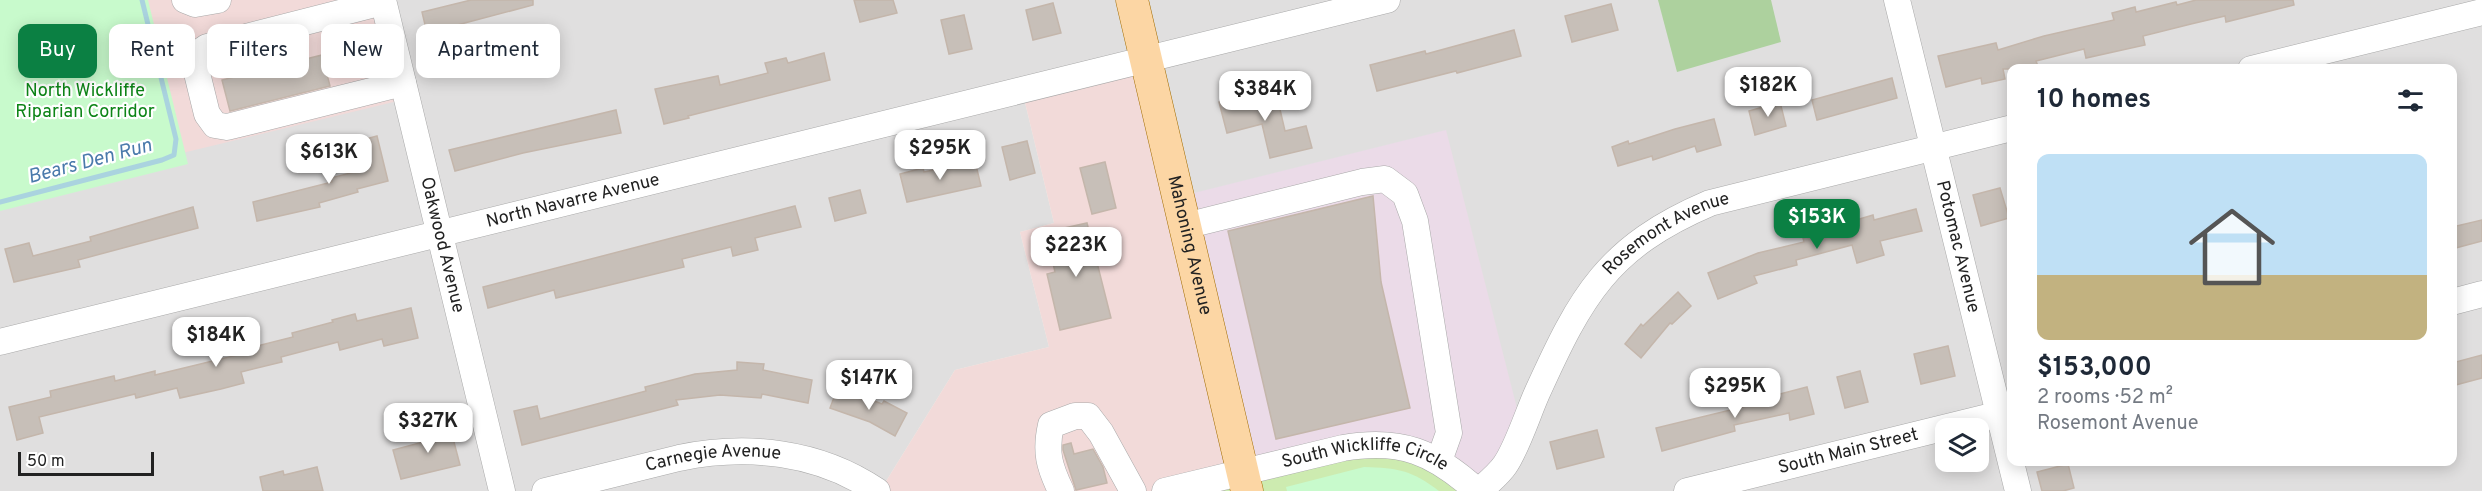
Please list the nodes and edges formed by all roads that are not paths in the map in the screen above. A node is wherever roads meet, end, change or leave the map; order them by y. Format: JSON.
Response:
{"nodes":[{"id":1,"x":185,"y":0,"type":"edge"},
{"id":2,"x":218,"y":0,"type":"edge"},
{"id":3,"x":1132,"y":0,"type":"edge"},
{"id":4,"x":1387,"y":0,"type":"edge"},
{"id":5,"x":1897,"y":0,"type":"edge"},
{"id":6,"x":383,"y":1,"type":"edge"},
{"id":7,"x":2482,"y":12,"type":"edge"},
{"id":8,"x":1146,"y":59,"type":"junction"},
{"id":9,"x":2271,"y":64,"type":"edge"},
{"id":10,"x":403,"y":83,"type":"junction"},
{"id":11,"x":2007,"y":129,"type":"edge"},
{"id":12,"x":1934,"y":147,"type":"junction"},
{"id":13,"x":1185,"y":226,"type":"junction"},
{"id":14,"x":438,"y":234,"type":"junction"},
{"id":15,"x":2482,"y":294,"type":"edge"},
{"id":16,"x":2457,"y":301,"type":"edge"},
{"id":17,"x":0,"y":342,"type":"edge"},
{"id":18,"x":2005,"y":412,"type":"edge"},
{"id":19,"x":1439,"y":462,"type":"junction"},
{"id":20,"x":2014,"y":466,"type":"edge"},
{"id":21,"x":1245,"y":482,"type":"edge"},
{"id":22,"x":502,"y":491,"type":"edge"},
{"id":23,"x":545,"y":491,"type":"edge"},
{"id":24,"x":877,"y":491,"type":"edge"},
{"id":25,"x":1061,"y":491,"type":"edge"},
{"id":26,"x":1133,"y":491,"type":"edge"},
{"id":27,"x":1165,"y":491,"type":"edge"},
{"id":28,"x":1478,"y":491,"type":"edge"},
{"id":29,"x":1687,"y":491,"type":"edge"},
{"id":30,"x":2018,"y":491,"type":"edge"}],
"edges":[{"from":1,"to":2,"type":"street"},
{"from":3,"to":8,"type":"main road","name":"Mahoning Avenue"},
{"from":4,"to":8,"type":"street","name":"North Navarre Avenue"},
{"from":5,"to":12,"type":"street","name":"Potomac Avenue"},
{"from":6,"to":10,"type":"street","name":"Oakwood Avenue"},
{"from":6,"to":10,"type":"street"},
{"from":7,"to":9,"type":"street"},
{"from":8,"to":13,"type":"main road","name":"Mahoning Avenue"},
{"from":8,"to":14,"type":"street","name":"North Navarre Avenue"},
{"from":10,"to":14,"type":"street","name":"Oakwood Avenue"},
{"from":11,"to":12,"type":"street","name":"Rosemont Avenue"},
{"from":12,"to":18,"type":"street","name":"Potomac Avenue"},
{"from":12,"to":28,"type":"street","name":"Rosemont Avenue"},
{"from":13,"to":19,"type":"street"},
{"from":13,"to":21,"type":"main road","name":"Mahoning Avenue"},
{"from":14,"to":17,"type":"street","name":"North Navarre Avenue"},
{"from":14,"to":22,"type":"street","name":"Oakwood Avenue"},
{"from":15,"to":16,"type":"street"},
{"from":18,"to":29,"type":"street","name":"South Main Street"},
{"from":19,"to":21,"type":"street","name":"South Wickliffe Circle"},
{"from":19,"to":28,"type":"street","name":"South Wickliffe Circle"},
{"from":20,"to":30,"type":"street","name":"Potomac Avenue"},
{"from":21,"to":27,"type":"street","name":"South Wickliffe Circle"},
{"from":23,"to":24,"type":"street","name":"Carnegie Avenue"},
{"from":25,"to":26,"type":"street"}]}
